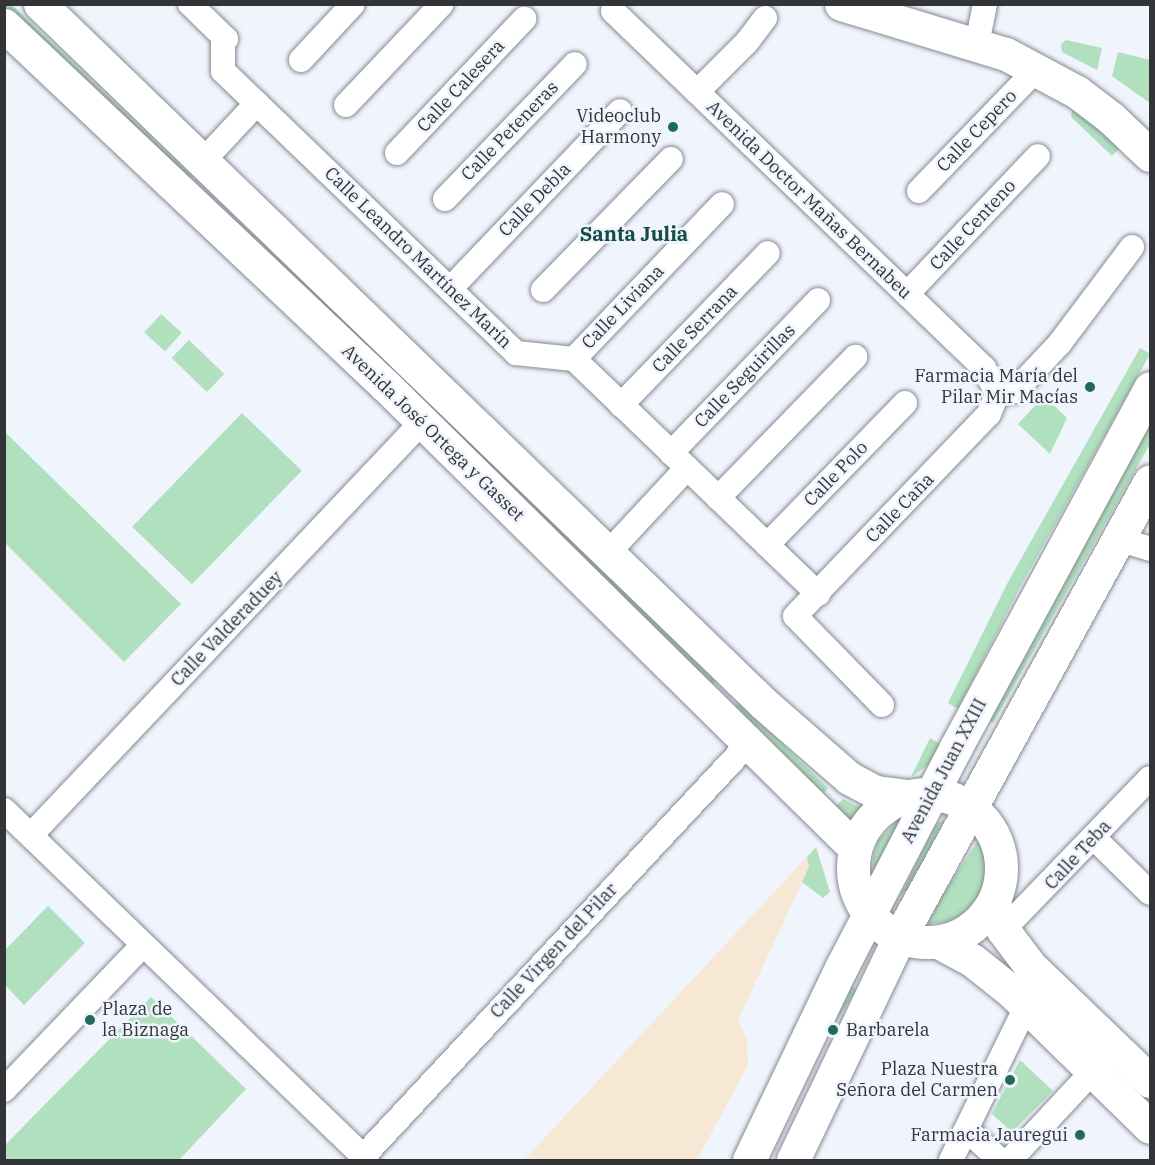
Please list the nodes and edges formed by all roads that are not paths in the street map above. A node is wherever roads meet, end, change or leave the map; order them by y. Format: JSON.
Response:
{"nodes":[{"id":1,"x":40,"y":4,"type":"edge"},
{"id":2,"x":190,"y":4,"type":"edge"},
{"id":3,"x":353,"y":4,"type":"edge"},
{"id":4,"x":442,"y":4,"type":"edge"},
{"id":5,"x":985,"y":4,"type":"edge"},
{"id":6,"x":860,"y":7,"type":"edge"},
{"id":7,"x":614,"y":11,"type":"dead end"},
{"id":8,"x":524,"y":18,"type":"dead end"},
{"id":9,"x":765,"y":18,"type":"dead end"},
{"id":10,"x":4,"y":25,"type":"edge"},
{"id":11,"x":977,"y":44,"type":"junction"},
{"id":12,"x":301,"y":60,"type":"dead end"},
{"id":13,"x":575,"y":64,"type":"dead end"},
{"id":14,"x":1035,"y":70,"type":"junction"},
{"id":15,"x":697,"y":92,"type":"junction"},
{"id":16,"x":257,"y":103,"type":"junction"},
{"id":17,"x":346,"y":105,"type":"dead end"},
{"id":18,"x":620,"y":111,"type":"dead end"},
{"id":19,"x":397,"y":153,"type":"dead end"},
{"id":20,"x":1150,"y":155,"type":"edge"},
{"id":21,"x":1038,"y":156,"type":"dead end"},
{"id":22,"x":671,"y":159,"type":"dead end"},
{"id":23,"x":203,"y":161,"type":"junction"},
{"id":24,"x":919,"y":191,"type":"dead end"},
{"id":25,"x":446,"y":199,"type":"dead end"},
{"id":26,"x":722,"y":204,"type":"dead end"},
{"id":27,"x":1132,"y":247,"type":"dead end"},
{"id":28,"x":768,"y":253,"type":"dead end"},
{"id":29,"x":450,"y":289,"type":"junction"},
{"id":30,"x":543,"y":290,"type":"dead end"},
{"id":31,"x":907,"y":294,"type":"junction"},
{"id":32,"x":818,"y":300,"type":"dead end"},
{"id":33,"x":855,"y":357,"type":"dead end"},
{"id":34,"x":574,"y":359,"type":"junction"},
{"id":35,"x":1150,"y":388,"type":"edge"},
{"id":36,"x":997,"y":394,"type":"junction"},
{"id":37,"x":905,"y":403,"type":"dead end"},
{"id":38,"x":621,"y":405,"type":"junction"},
{"id":39,"x":422,"y":422,"type":"junction"},
{"id":40,"x":679,"y":460,"type":"junction"},
{"id":41,"x":1150,"y":481,"type":"edge"},
{"id":42,"x":718,"y":498,"type":"junction"},
{"id":43,"x":1118,"y":539,"type":"junction"},
{"id":44,"x":767,"y":545,"type":"junction"},
{"id":45,"x":1150,"y":549,"type":"edge"},
{"id":46,"x":608,"y":553,"type":"junction"},
{"id":47,"x":818,"y":594,"type":"junction"},
{"id":48,"x":882,"y":705,"type":"dead end"},
{"id":49,"x":749,"y":743,"type":"junction"},
{"id":50,"x":1150,"y":778,"type":"edge"},
{"id":51,"x":920,"y":795,"type":"junction"},
{"id":52,"x":972,"y":809,"type":"junction"},
{"id":53,"x":4,"y":810,"type":"edge"},
{"id":54,"x":32,"y":835,"type":"junction"},
{"id":55,"x":1094,"y":837,"type":"junction"},
{"id":56,"x":855,"y":848,"type":"junction"},
{"id":57,"x":1150,"y":893,"type":"edge"},
{"id":58,"x":869,"y":916,"type":"junction"},
{"id":59,"x":998,"y":916,"type":"junction"},
{"id":60,"x":899,"y":938,"type":"junction"},
{"id":61,"x":940,"y":943,"type":"junction"},
{"id":62,"x":143,"y":945,"type":"junction"},
{"id":63,"x":1026,"y":1007,"type":"junction"},
{"id":64,"x":1093,"y":1071,"type":"junction"},
{"id":65,"x":1150,"y":1080,"type":"edge"},
{"id":66,"x":4,"y":1090,"type":"edge"},
{"id":67,"x":1150,"y":1127,"type":"edge"},
{"id":68,"x":968,"y":1131,"type":"junction"},
{"id":69,"x":363,"y":1159,"type":"edge"},
{"id":70,"x":749,"y":1161,"type":"edge"},
{"id":71,"x":793,"y":1161,"type":"edge"},
{"id":72,"x":951,"y":1161,"type":"edge"},
{"id":73,"x":1000,"y":1161,"type":"edge"},
{"id":74,"x":1010,"y":1161,"type":"edge"}],
"edges":[{"from":1,"to":23,"type":"main road","name":"Avenida José Ortega y Gasset"},
{"from":2,"to":16,"type":"street","name":"Calle Leandro Martínez Marín"},
{"from":3,"to":12,"type":"street"},
{"from":4,"to":17,"type":"street"},
{"from":5,"to":11,"type":"street"},
{"from":6,"to":11,"type":"main road"},
{"from":7,"to":15,"type":"street","name":"Avenida Doctor Mañas Bernabeu"},
{"from":8,"to":19,"type":"street","name":"Calle Calesera"},
{"from":9,"to":15,"type":"street"},
{"from":10,"to":39,"type":"main road","name":"Avenida José Ortega y Gasset"},
{"from":11,"to":14,"type":"main road"},
{"from":13,"to":25,"type":"street","name":"Calle Peteneras"},
{"from":14,"to":20,"type":"main road"},
{"from":14,"to":24,"type":"street","name":"Calle Cepero"},
{"from":15,"to":31,"type":"street","name":"Avenida Doctor Mañas Bernabeu"},
{"from":16,"to":23,"type":"street"},
{"from":16,"to":29,"type":"street","name":"Calle Leandro Martínez Marín"},
{"from":18,"to":29,"type":"street","name":"Calle Debla"},
{"from":21,"to":31,"type":"street","name":"Calle Centeno"},
{"from":22,"to":30,"type":"street"},
{"from":23,"to":46,"type":"main road","name":"Avenida José Ortega y Gasset"},
{"from":26,"to":34,"type":"street","name":"Calle Liviana"},
{"from":27,"to":36,"type":"street"},
{"from":28,"to":38,"type":"street","name":"Calle Serrana"},
{"from":29,"to":34,"type":"street","name":"Calle Leandro Martínez Marín"},
{"from":31,"to":36,"type":"street","name":"Avenida Doctor Mañas Bernabeu"},
{"from":32,"to":40,"type":"street","name":"Calle Seguirillas"},
{"from":33,"to":42,"type":"street"},
{"from":34,"to":38,"type":"street"},
{"from":35,"to":51,"type":"main road","name":"Avenida Juan XXIII"},
{"from":36,"to":47,"type":"street","name":"Calle Caña"},
{"from":37,"to":44,"type":"street","name":"Calle Polo"},
{"from":38,"to":40,"type":"street"},
{"from":39,"to":49,"type":"main road","name":"Avenida José Ortega y Gasset"},
{"from":39,"to":54,"type":"street","name":"Calle Valderaduey"},
{"from":40,"to":42,"type":"street"},
{"from":40,"to":46,"type":"street","name":"Calle Seguirillas"},
{"from":41,"to":43,"type":"main road"},
{"from":42,"to":44,"type":"street"},
{"from":43,"to":45,"type":"street"},
{"from":43,"to":52,"type":"main road"},
{"from":44,"to":47,"type":"street"},
{"from":46,"to":51,"type":"main road","name":"Avenida José Ortega y Gasset"},
{"from":47,"to":48,"type":"street","name":"Calle Caña"},
{"from":49,"to":56,"type":"main road","name":"Avenida José Ortega y Gasset"},
{"from":49,"to":69,"type":"street","name":"Calle Virgen del Pilar"},
{"from":50,"to":55,"type":"street","name":"Calle Teba"},
{"from":51,"to":52,"type":"main road","name":"Avenida José Ortega y Gasset"},
{"from":51,"to":56,"type":"main road"},
{"from":51,"to":58,"type":"main road","name":"Avenida Juan XXIII"},
{"from":52,"to":59,"type":"main road"},
{"from":52,"to":60,"type":"main road"},
{"from":53,"to":54,"type":"street"},
{"from":54,"to":62,"type":"street"},
{"from":55,"to":57,"type":"street"},
{"from":55,"to":59,"type":"street","name":"Calle Teba"},
{"from":56,"to":58,"type":"main road"},
{"from":58,"to":60,"type":"main road"},
{"from":58,"to":70,"type":"main road","name":"Avenida Juan XXIII"},
{"from":59,"to":61,"type":"main road"},
{"from":59,"to":65,"type":"main road"},
{"from":60,"to":61,"type":"main road"},
{"from":60,"to":71,"type":"main road"},
{"from":61,"to":63,"type":"main road"},
{"from":62,"to":66,"type":"street"},
{"from":62,"to":69,"type":"street"},
{"from":63,"to":64,"type":"main road"},
{"from":63,"to":68,"type":"street"},
{"from":64,"to":67,"type":"main road"},
{"from":64,"to":74,"type":"street"},
{"from":68,"to":72,"type":"street"},
{"from":68,"to":73,"type":"street"}]}
